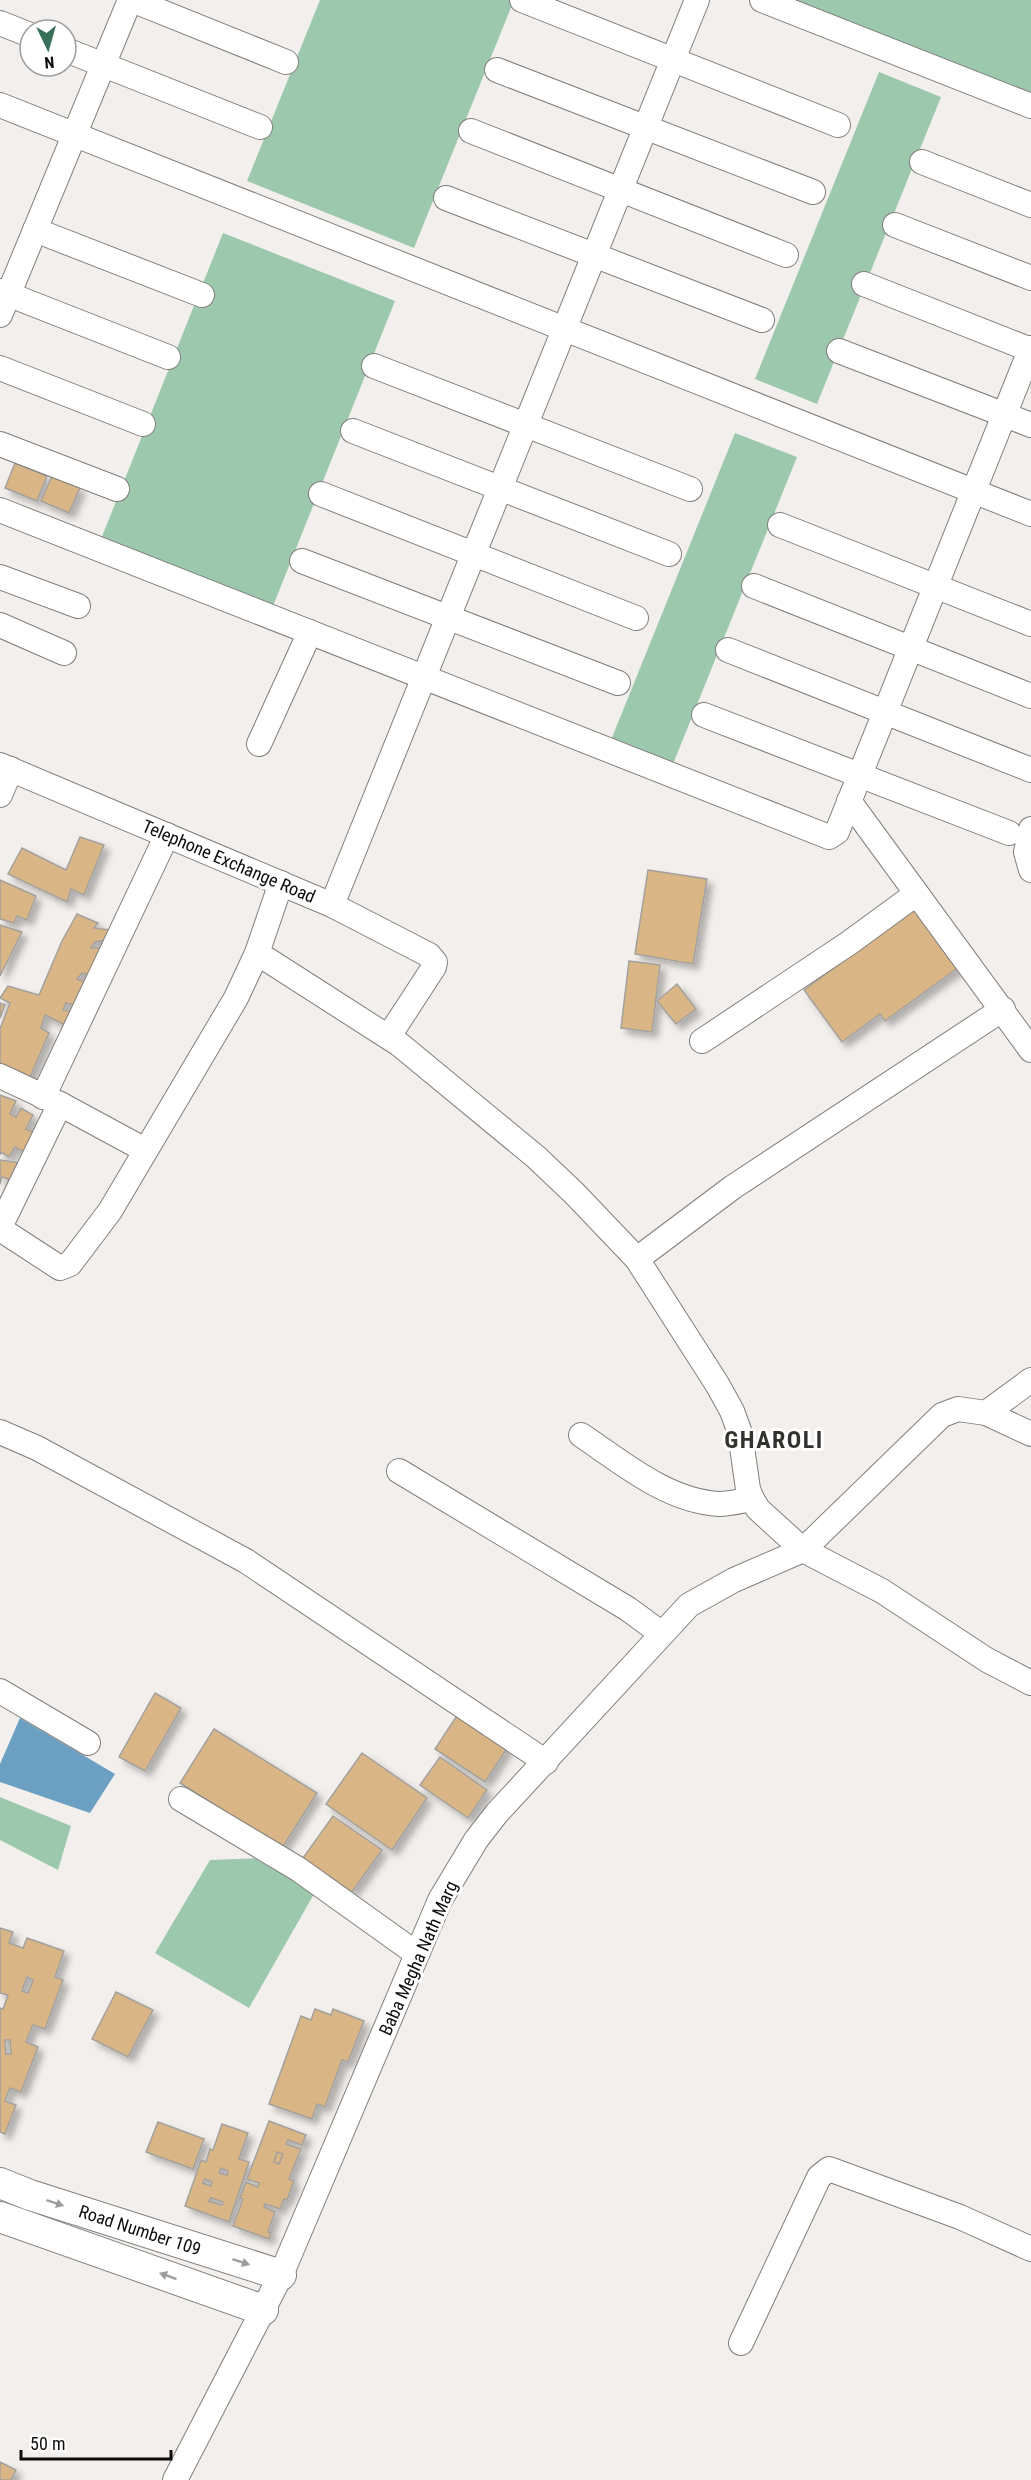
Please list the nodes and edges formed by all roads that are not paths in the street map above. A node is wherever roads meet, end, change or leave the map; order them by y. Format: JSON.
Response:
{"nodes":[{"id":1,"x":131,"y":0,"type":"edge"},
{"id":2,"x":522,"y":0,"type":"edge"},
{"id":3,"x":697,"y":0,"type":"edge"},
{"id":4,"x":762,"y":0,"type":"edge"},
{"id":5,"x":0,"y":23,"type":"edge"},
{"id":6,"x":18,"y":30,"type":"edge"},
{"id":7,"x":78,"y":55,"type":"edge"},
{"id":8,"x":673,"y":60,"type":"junction"},
{"id":9,"x":286,"y":62,"type":"dead end"},
{"id":10,"x":103,"y":64,"type":"junction"},
{"id":11,"x":497,"y":69,"type":"dead end"},
{"id":12,"x":0,"y":105,"type":"edge"},
{"id":13,"x":1031,"y":106,"type":"edge"},
{"id":14,"x":838,"y":125,"type":"dead end"},
{"id":15,"x":260,"y":127,"type":"dead end"},
{"id":16,"x":646,"y":128,"type":"junction"},
{"id":17,"x":471,"y":131,"type":"dead end"},
{"id":18,"x":74,"y":135,"type":"junction"},
{"id":19,"x":922,"y":162,"type":"dead end"},
{"id":20,"x":621,"y":190,"type":"junction"},
{"id":21,"x":813,"y":192,"type":"dead end"},
{"id":22,"x":446,"y":198,"type":"dead end"},
{"id":23,"x":1031,"y":205,"type":"edge"},
{"id":24,"x":895,"y":225,"type":"dead end"},
{"id":25,"x":35,"y":230,"type":"junction"},
{"id":26,"x":594,"y":255,"type":"junction"},
{"id":27,"x":786,"y":255,"type":"dead end"},
{"id":28,"x":1031,"y":278,"type":"edge"},
{"id":29,"x":864,"y":284,"type":"dead end"},
{"id":30,"x":202,"y":296,"type":"dead end"},
{"id":31,"x":3,"y":300,"type":"edge"},
{"id":32,"x":762,"y":320,"type":"dead end"},
{"id":33,"x":564,"y":329,"type":"junction"},
{"id":34,"x":1031,"y":349,"type":"edge"},
{"id":35,"x":839,"y":351,"type":"dead end"},
{"id":36,"x":168,"y":357,"type":"dead end"},
{"id":37,"x":374,"y":366,"type":"dead end"},
{"id":38,"x":0,"y":368,"type":"edge"},
{"id":39,"x":1004,"y":414,"type":"junction"},
{"id":40,"x":143,"y":424,"type":"dead end"},
{"id":41,"x":525,"y":425,"type":"junction"},
{"id":42,"x":1031,"y":425,"type":"edge"},
{"id":43,"x":353,"y":431,"type":"dead end"},
{"id":44,"x":0,"y":444,"type":"edge"},
{"id":45,"x":500,"y":488,"type":"junction"},
{"id":46,"x":117,"y":489,"type":"dead end"},
{"id":47,"x":690,"y":489,"type":"dead end"},
{"id":48,"x":974,"y":491,"type":"junction"},
{"id":49,"x":321,"y":494,"type":"dead end"},
{"id":50,"x":0,"y":510,"type":"edge"},
{"id":51,"x":1031,"y":513,"type":"edge"},
{"id":52,"x":780,"y":525,"type":"dead end"},
{"id":53,"x":473,"y":554,"type":"junction"},
{"id":54,"x":669,"y":554,"type":"dead end"},
{"id":55,"x":302,"y":561,"type":"dead end"},
{"id":56,"x":0,"y":577,"type":"edge"},
{"id":57,"x":754,"y":586,"type":"dead end"},
{"id":58,"x":936,"y":586,"type":"junction"},
{"id":59,"x":78,"y":606,"type":"dead end"},
{"id":60,"x":448,"y":618,"type":"junction"},
{"id":61,"x":636,"y":618,"type":"dead end"},
{"id":62,"x":1031,"y":624,"type":"edge"},
{"id":63,"x":0,"y":625,"type":"edge"},
{"id":64,"x":310,"y":632,"type":"junction"},
{"id":65,"x":911,"y":648,"type":"junction"},
{"id":66,"x":728,"y":650,"type":"dead end"},
{"id":67,"x":64,"y":653,"type":"dead end"},
{"id":68,"x":424,"y":676,"type":"junction"},
{"id":69,"x":618,"y":683,"type":"dead end"},
{"id":70,"x":1031,"y":696,"type":"edge"},
{"id":71,"x":885,"y":712,"type":"junction"},
{"id":72,"x":704,"y":715,"type":"dead end"},
{"id":73,"x":259,"y":744,"type":"dead end"},
{"id":74,"x":5,"y":767,"type":"edge"},
{"id":75,"x":1031,"y":770,"type":"edge"},
{"id":76,"x":860,"y":776,"type":"junction"},
{"id":77,"x":0,"y":795,"type":"edge"},
{"id":78,"x":849,"y":801,"type":"junction"},
{"id":79,"x":1020,"y":831,"type":"edge"},
{"id":80,"x":167,"y":835,"type":"junction"},
{"id":81,"x":1031,"y":870,"type":"edge"},
{"id":82,"x":281,"y":883,"type":"junction"},
{"id":83,"x":916,"y":894,"type":"junction"},
{"id":84,"x":332,"y":905,"type":"junction"},
{"id":85,"x":257,"y":953,"type":"junction"},
{"id":86,"x":1003,"y":1009,"type":"junction"},
{"id":87,"x":389,"y":1036,"type":"junction"},
{"id":88,"x":702,"y":1041,"type":"dead end"},
{"id":89,"x":1031,"y":1050,"type":"edge"},
{"id":90,"x":0,"y":1076,"type":"edge"},
{"id":91,"x":52,"y":1101,"type":"junction"},
{"id":92,"x":145,"y":1150,"type":"junction"},
{"id":93,"x":0,"y":1228,"type":"edge"},
{"id":94,"x":637,"y":1259,"type":"junction"},
{"id":95,"x":1031,"y":1380,"type":"edge"},
{"id":96,"x":986,"y":1413,"type":"junction"},
{"id":97,"x":0,"y":1432,"type":"edge"},
{"id":98,"x":1031,"y":1434,"type":"edge"},
{"id":99,"x":581,"y":1435,"type":"dead end"},
{"id":100,"x":399,"y":1471,"type":"dead end"},
{"id":101,"x":752,"y":1499,"type":"junction"},
{"id":102,"x":803,"y":1550,"type":"junction"},
{"id":103,"x":662,"y":1634,"type":"junction"},
{"id":104,"x":1031,"y":1683,"type":"edge"},
{"id":105,"x":0,"y":1691,"type":"edge"},
{"id":106,"x":88,"y":1743,"type":"dead end"},
{"id":107,"x":546,"y":1762,"type":"junction"},
{"id":108,"x":181,"y":1799,"type":"dead end"},
{"id":109,"x":417,"y":1954,"type":"junction"},
{"id":110,"x":0,"y":2182,"type":"edge"},
{"id":111,"x":0,"y":2217,"type":"edge"},
{"id":112,"x":1031,"y":2249,"type":"edge"},
{"id":113,"x":280,"y":2275,"type":"junction"},
{"id":114,"x":263,"y":2310,"type":"junction"},
{"id":115,"x":741,"y":2343,"type":"dead end"},
{"id":116,"x":175,"y":2480,"type":"edge"}],
"edges":[{"from":1,"to":9,"type":"street"},
{"from":1,"to":10,"type":"street"},
{"from":2,"to":8,"type":"street"},
{"from":3,"to":8,"type":"street","name":"Telephone Exchange Road"},
{"from":4,"to":13,"type":"street"},
{"from":5,"to":6,"type":"street"},
{"from":7,"to":10,"type":"street"},
{"from":8,"to":14,"type":"street"},
{"from":8,"to":16,"type":"street","name":"Telephone Exchange Road"},
{"from":10,"to":15,"type":"street"},
{"from":10,"to":18,"type":"street"},
{"from":11,"to":16,"type":"street"},
{"from":12,"to":18,"type":"street"},
{"from":16,"to":20,"type":"street","name":"Telephone Exchange Road"},
{"from":16,"to":21,"type":"street"},
{"from":17,"to":20,"type":"street"},
{"from":18,"to":25,"type":"street"},
{"from":18,"to":33,"type":"street"},
{"from":19,"to":23,"type":"street"},
{"from":20,"to":26,"type":"street","name":"Telephone Exchange Road"},
{"from":20,"to":27,"type":"street"},
{"from":22,"to":26,"type":"street"},
{"from":24,"to":28,"type":"street"},
{"from":25,"to":30,"type":"street"},
{"from":25,"to":31,"type":"street"},
{"from":26,"to":32,"type":"street"},
{"from":26,"to":33,"type":"street","name":"Telephone Exchange Road"},
{"from":29,"to":34,"type":"street"},
{"from":31,"to":36,"type":"street"},
{"from":33,"to":41,"type":"street","name":"Telephone Exchange Road"},
{"from":33,"to":48,"type":"street"},
{"from":34,"to":39,"type":"street"},
{"from":35,"to":39,"type":"street"},
{"from":37,"to":41,"type":"street"},
{"from":38,"to":40,"type":"street"},
{"from":39,"to":42,"type":"street"},
{"from":39,"to":48,"type":"street"},
{"from":41,"to":45,"type":"street","name":"Telephone Exchange Road"},
{"from":41,"to":47,"type":"street"},
{"from":43,"to":45,"type":"street"},
{"from":44,"to":46,"type":"street"},
{"from":45,"to":53,"type":"street","name":"Telephone Exchange Road"},
{"from":45,"to":54,"type":"street"},
{"from":48,"to":51,"type":"street"},
{"from":48,"to":58,"type":"street"},
{"from":49,"to":53,"type":"street"},
{"from":50,"to":64,"type":"street"},
{"from":52,"to":58,"type":"street"},
{"from":53,"to":60,"type":"street","name":"Telephone Exchange Road"},
{"from":53,"to":61,"type":"street"},
{"from":55,"to":60,"type":"street"},
{"from":56,"to":59,"type":"street"},
{"from":57,"to":65,"type":"street"},
{"from":58,"to":62,"type":"street"},
{"from":58,"to":65,"type":"street"},
{"from":60,"to":68,"type":"street","name":"Telephone Exchange Road"},
{"from":60,"to":69,"type":"street"},
{"from":63,"to":67,"type":"street"},
{"from":64,"to":68,"type":"street"},
{"from":64,"to":73,"type":"street"},
{"from":65,"to":70,"type":"street"},
{"from":65,"to":71,"type":"street"},
{"from":66,"to":71,"type":"street"},
{"from":68,"to":78,"type":"street"},
{"from":68,"to":84,"type":"street","name":"Telephone Exchange Road"},
{"from":71,"to":75,"type":"street"},
{"from":71,"to":76,"type":"street"},
{"from":72,"to":76,"type":"street"},
{"from":74,"to":77,"type":"street"},
{"from":74,"to":80,"type":"street","name":"Telephone Exchange Road"},
{"from":76,"to":78,"type":"street"},
{"from":76,"to":79,"type":"street"},
{"from":78,"to":83,"type":"street"},
{"from":79,"to":81,"type":"street"},
{"from":80,"to":82,"type":"street","name":"Telephone Exchange Road"},
{"from":80,"to":91,"type":"street"},
{"from":82,"to":84,"type":"street","name":"Telephone Exchange Road"},
{"from":82,"to":85,"type":"street"},
{"from":83,"to":86,"type":"street"},
{"from":83,"to":88,"type":"street"},
{"from":84,"to":87,"type":"street"},
{"from":85,"to":87,"type":"street"},
{"from":85,"to":92,"type":"street"},
{"from":86,"to":89,"type":"street"},
{"from":86,"to":94,"type":"street"},
{"from":87,"to":94,"type":"street"},
{"from":90,"to":91,"type":"street"},
{"from":91,"to":92,"type":"street"},
{"from":91,"to":93,"type":"street"},
{"from":92,"to":93,"type":"street"},
{"from":94,"to":101,"type":"street"},
{"from":95,"to":96,"type":"street"},
{"from":96,"to":98,"type":"street"},
{"from":96,"to":102,"type":"street"},
{"from":97,"to":107,"type":"street"},
{"from":99,"to":101,"type":"street"},
{"from":100,"to":103,"type":"street"},
{"from":101,"to":102,"type":"street"},
{"from":102,"to":103,"type":"street","name":"Baba Megha Nath Marg"},
{"from":102,"to":104,"type":"street"},
{"from":103,"to":107,"type":"street","name":"Baba Megha Nath Marg"},
{"from":105,"to":106,"type":"street"},
{"from":107,"to":109,"type":"street","name":"Baba Megha Nath Marg"},
{"from":108,"to":109,"type":"street"},
{"from":109,"to":113,"type":"street","name":"Baba Megha Nath Marg"},
{"from":110,"to":113,"type":"street","name":"Road Number 109","one_way":true},
{"from":114,"to":111,"type":"street","name":"Road Number 109","one_way":true},
{"from":112,"to":115,"type":"street"},
{"from":113,"to":114,"type":"street","name":"Baba Megha Nath Marg"},
{"from":114,"to":116,"type":"street","name":"Baba Megha Nath Marg"}]}
